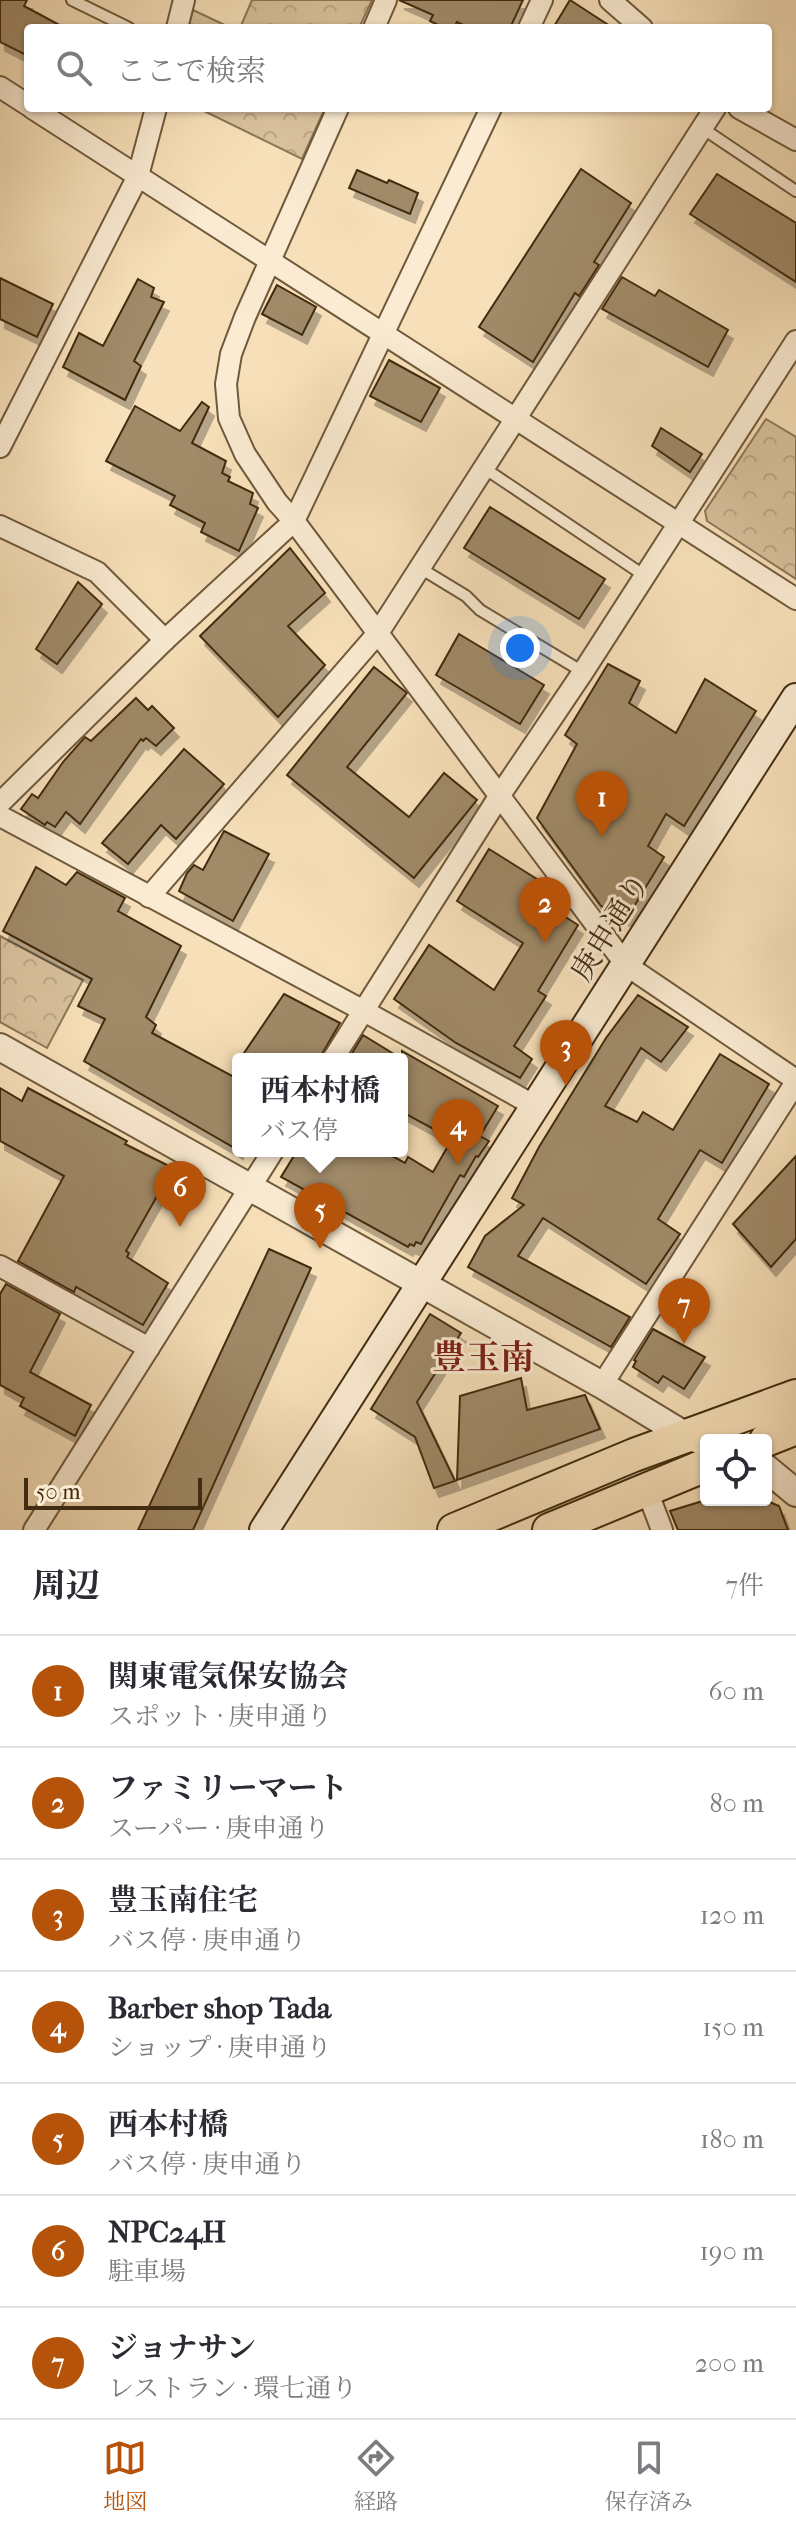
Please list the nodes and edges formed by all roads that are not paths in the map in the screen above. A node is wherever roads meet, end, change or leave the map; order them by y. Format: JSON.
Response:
{"nodes":[{"id":1,"x":72,"y":0,"type":"edge"},
{"id":2,"x":184,"y":0,"type":"edge"},
{"id":3,"x":386,"y":0,"type":"edge"},
{"id":4,"x":542,"y":0,"type":"edge"},
{"id":5,"x":610,"y":0,"type":"edge"},
{"id":6,"x":121,"y":24,"type":"edge"},
{"id":7,"x":178,"y":24,"type":"edge"},
{"id":8,"x":376,"y":24,"type":"edge"},
{"id":9,"x":531,"y":24,"type":"edge"},
{"id":10,"x":637,"y":24,"type":"edge"},
{"id":11,"x":0,"y":87,"type":"edge"},
{"id":12,"x":24,"y":103,"type":"edge"},
{"id":13,"x":38,"y":112,"type":"edge"},
{"id":14,"x":155,"y":112,"type":"edge"},
{"id":15,"x":336,"y":112,"type":"edge"},
{"id":16,"x":489,"y":112,"type":"edge"},
{"id":17,"x":712,"y":112,"type":"edge"},
{"id":18,"x":746,"y":112,"type":"edge"},
{"id":19,"x":702,"y":128,"type":"junction"},
{"id":20,"x":796,"y":140,"type":"edge"},
{"id":21,"x":138,"y":176,"type":"junction"},
{"id":22,"x":796,"y":191,"type":"edge"},
{"id":23,"x":270,"y":261,"type":"junction"},
{"id":24,"x":383,"y":333,"type":"junction"},
{"id":25,"x":796,"y":341,"type":"edge"},
{"id":26,"x":515,"y":418,"type":"junction"},
{"id":27,"x":0,"y":447,"type":"edge"},
{"id":28,"x":484,"y":468,"type":"junction"},
{"id":29,"x":294,"y":521,"type":"junction"},
{"id":30,"x":679,"y":523,"type":"junction"},
{"id":31,"x":0,"y":526,"type":"edge"},
{"id":32,"x":420,"y":568,"type":"junction"},
{"id":33,"x":645,"y":576,"type":"junction"},
{"id":34,"x":796,"y":599,"type":"edge"},
{"id":35,"x":378,"y":633,"type":"junction"},
{"id":36,"x":165,"y":640,"type":"junction"},
{"id":37,"x":583,"y":672,"type":"junction"},
{"id":38,"x":796,"y":698,"type":"edge"},
{"id":39,"x":500,"y":795,"type":"junction"},
{"id":40,"x":0,"y":803,"type":"edge"},
{"id":41,"x":0,"y":816,"type":"edge"},
{"id":42,"x":149,"y":897,"type":"junction"},
{"id":43,"x":626,"y":965,"type":"junction"},
{"id":44,"x":364,"y":1011,"type":"junction"},
{"id":45,"x":0,"y":1047,"type":"edge"},
{"id":46,"x":337,"y":1053,"type":"edge"},
{"id":47,"x":796,"y":1081,"type":"edge"},
{"id":48,"x":535,"y":1106,"type":"junction"},
{"id":49,"x":269,"y":1157,"type":"edge"},
{"id":50,"x":250,"y":1187,"type":"junction"},
{"id":51,"x":0,"y":1266,"type":"edge"},
{"id":52,"x":420,"y":1283,"type":"junction"},
{"id":53,"x":149,"y":1348,"type":"junction"},
{"id":54,"x":602,"y":1385,"type":"junction"},
{"id":55,"x":796,"y":1396,"type":"edge"},
{"id":56,"x":796,"y":1428,"type":"edge"},
{"id":57,"x":772,"y":1438,"type":"edge"},
{"id":58,"x":697,"y":1439,"type":"edge"},
{"id":59,"x":700,"y":1467,"type":"edge"},
{"id":60,"x":772,"y":1473,"type":"edge"},
{"id":61,"x":646,"y":1488,"type":"junction"},
{"id":62,"x":796,"y":1493,"type":"edge"},
{"id":63,"x":271,"y":1525,"type":"edge"},
{"id":64,"x":34,"y":1530,"type":"edge"},
{"id":65,"x":454,"y":1530,"type":"edge"},
{"id":66,"x":549,"y":1530,"type":"edge"},
{"id":67,"x":662,"y":1530,"type":"edge"}],
"edges":[{"from":1,"to":6,"type":"lane"},
{"from":2,"to":7,"type":"street"},
{"from":3,"to":8,"type":"street"},
{"from":4,"to":9,"type":"street"},
{"from":5,"to":10,"type":"street"},
{"from":11,"to":12,"type":"street"},
{"from":13,"to":21,"type":"street"},
{"from":14,"to":21,"type":"street"},
{"from":15,"to":23,"type":"street"},
{"from":16,"to":24,"type":"street"},
{"from":17,"to":19,"type":"street"},
{"from":18,"to":20,"type":"street"},
{"from":19,"to":22,"type":"lane"},
{"from":19,"to":26,"type":"street"},
{"from":21,"to":23,"type":"street"},
{"from":21,"to":27,"type":"street"},
{"from":23,"to":24,"type":"street"},
{"from":23,"to":29,"type":"street"},
{"from":24,"to":26,"type":"street"},
{"from":24,"to":29,"type":"street"},
{"from":25,"to":30,"type":"street"},
{"from":26,"to":28,"type":"street"},
{"from":26,"to":30,"type":"street"},
{"from":28,"to":32,"type":"street"},
{"from":28,"to":33,"type":"lane"},
{"from":29,"to":35,"type":"street"},
{"from":29,"to":36,"type":"street"},
{"from":30,"to":33,"type":"street"},
{"from":30,"to":34,"type":"street"},
{"from":31,"to":36,"type":"street"},
{"from":32,"to":35,"type":"street"},
{"from":32,"to":37,"type":"lane"},
{"from":33,"to":37,"type":"street"},
{"from":35,"to":39,"type":"street"},
{"from":35,"to":42,"type":"street"},
{"from":36,"to":40,"type":"street"},
{"from":37,"to":39,"type":"street"},
{"from":38,"to":43,"type":"main road","name":"庚申通り"},
{"from":39,"to":43,"type":"street"},
{"from":39,"to":44,"type":"street"},
{"from":41,"to":42,"type":"street"},
{"from":42,"to":44,"type":"street"},
{"from":43,"to":47,"type":"street"},
{"from":43,"to":48,"type":"main road","name":"庚申通り"},
{"from":44,"to":46,"type":"street"},
{"from":44,"to":48,"type":"street"},
{"from":45,"to":50,"type":"street"},
{"from":47,"to":54,"type":"street"},
{"from":48,"to":52,"type":"main road","name":"庚申通り"},
{"from":49,"to":50,"type":"street"},
{"from":50,"to":52,"type":"street"},
{"from":50,"to":53,"type":"street"},
{"from":51,"to":53,"type":"street"},
{"from":52,"to":54,"type":"street"},
{"from":52,"to":63,"type":"main road","name":"庚申通り"},
{"from":53,"to":64,"type":"street"},
{"from":54,"to":58,"type":"street"},
{"from":55,"to":58,"type":"main road"},
{"from":56,"to":57,"type":"main road"},
{"from":58,"to":65,"type":"main road"},
{"from":59,"to":61,"type":"main road"},
{"from":60,"to":62,"type":"street"},
{"from":61,"to":66,"type":"main road"},
{"from":61,"to":67,"type":"street"}]}
